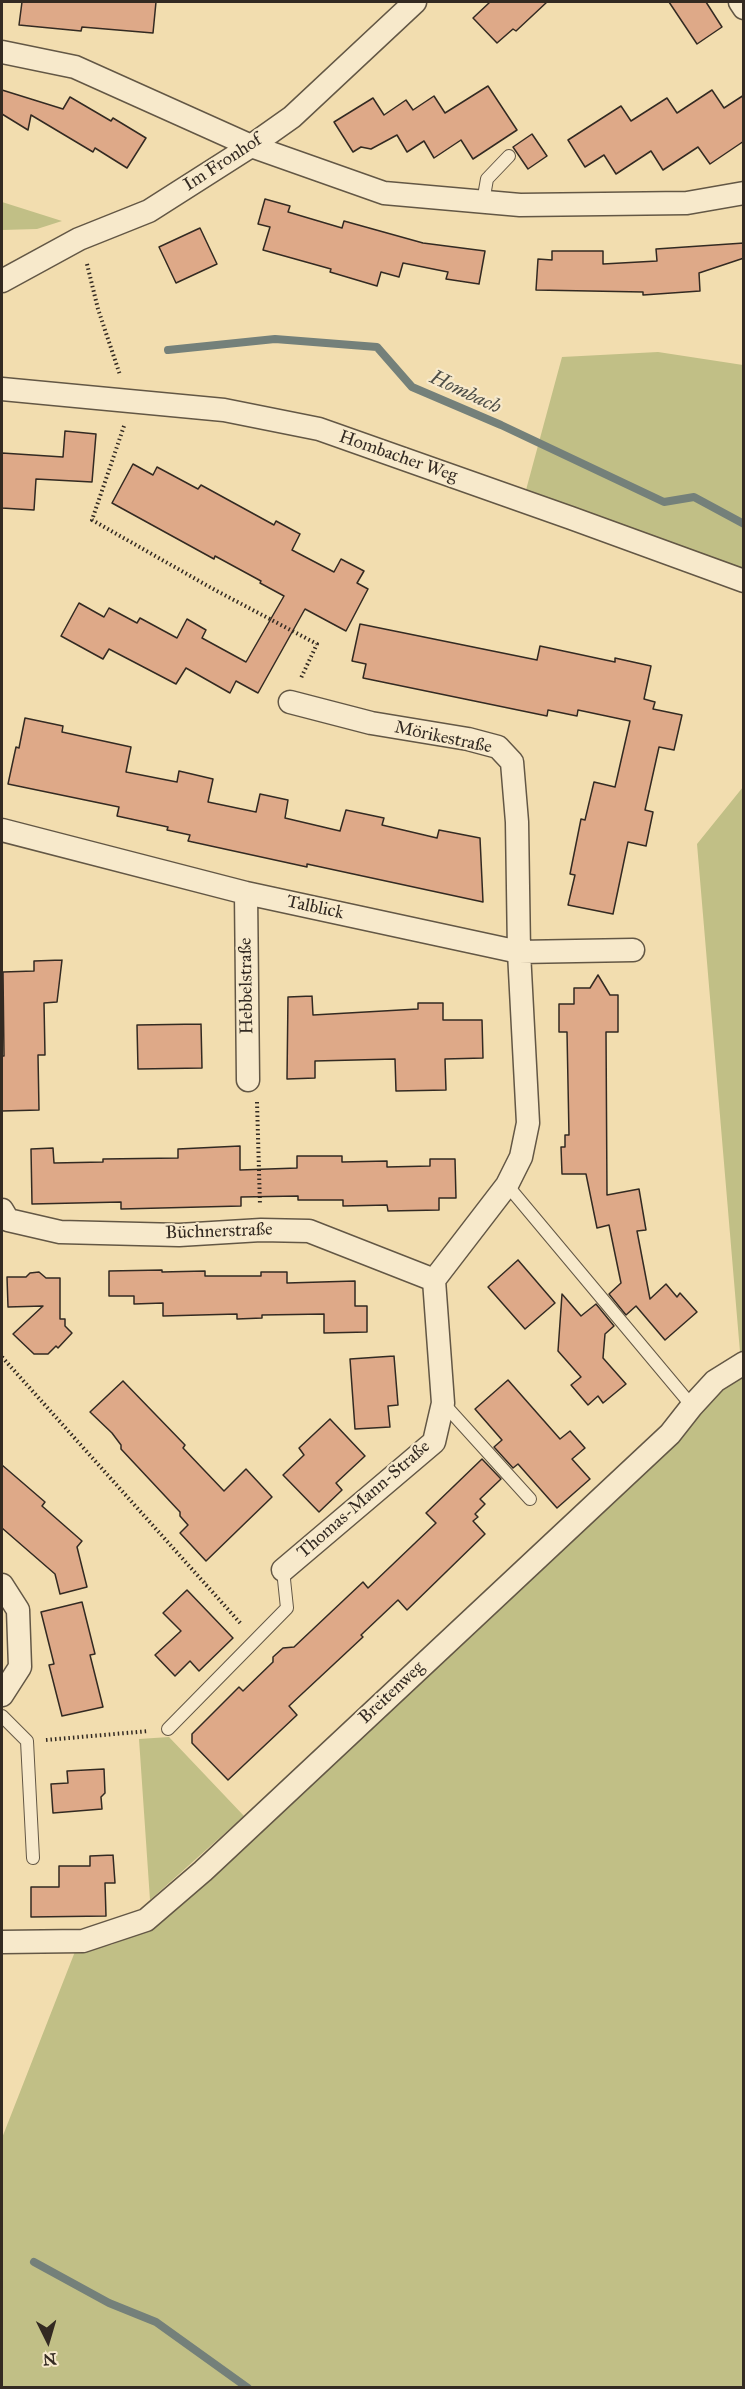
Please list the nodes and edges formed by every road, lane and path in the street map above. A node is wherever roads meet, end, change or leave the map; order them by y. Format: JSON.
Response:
{"nodes":[{"id":1,"x":415,"y":2,"type":"edge"},
{"id":2,"x":740,"y":2,"type":"edge"},
{"id":3,"x":744,"y":8,"type":"edge"},
{"id":4,"x":2,"y":52,"type":"edge"},
{"id":5,"x":251,"y":146,"type":"junction"},
{"id":6,"x":509,"y":156,"type":"dead end"},
{"id":7,"x":744,"y":193,"type":"edge"},
{"id":8,"x":483,"y":201,"type":"junction"},
{"id":9,"x":79,"y":239,"type":"junction"},
{"id":10,"x":2,"y":280,"type":"edge"},
{"id":11,"x":2,"y":389,"type":"edge"},
{"id":12,"x":122,"y":401,"type":"junction"},
{"id":13,"x":744,"y":581,"type":"edge"},
{"id":14,"x":290,"y":702,"type":"joint"},
{"id":15,"x":2,"y":830,"type":"edge"},
{"id":16,"x":246,"y":893,"type":"junction"},
{"id":17,"x":633,"y":950,"type":"dead end"},
{"id":18,"x":519,"y":952,"type":"junction"},
{"id":19,"x":248,"y":1080,"type":"joint"},
{"id":20,"x":507,"y":1185,"type":"junction"},
{"id":21,"x":2,"y":1210,"type":"edge"},
{"id":22,"x":261,"y":1230,"type":"junction"},
{"id":23,"x":434,"y":1280,"type":"junction"},
{"id":24,"x":2,"y":1358,"type":"edge"},
{"id":25,"x":744,"y":1363,"type":"edge"},
{"id":26,"x":443,"y":1403,"type":"junction"},
{"id":27,"x":692,"y":1406,"type":"junction"},
{"id":28,"x":530,"y":1499,"type":"dead end"},
{"id":29,"x":283,"y":1570,"type":"joint"},
{"id":30,"x":2,"y":1585,"type":"edge"},
{"id":31,"x":255,"y":1639,"type":"junction"},
{"id":32,"x":2,"y":1695,"type":"edge"},
{"id":33,"x":2,"y":1716,"type":"edge"},
{"id":34,"x":168,"y":1729,"type":"joint"},
{"id":35,"x":27,"y":1741,"type":"junction"},
{"id":36,"x":33,"y":1858,"type":"dead end"},
{"id":37,"x":2,"y":1942,"type":"edge"}],
"edges":[{"from":1,"to":5,"type":"street","name":"Im Fronhof"},
{"from":2,"to":3,"type":"street"},
{"from":4,"to":5,"type":"street"},
{"from":5,"to":8,"type":"street"},
{"from":5,"to":9,"type":"street","name":"Im Fronhof"},
{"from":6,"to":8,"type":"lane"},
{"from":7,"to":8,"type":"street"},
{"from":9,"to":10,"type":"street","name":"Im Fronhof"},
{"from":9,"to":12,"type":"path"},
{"from":11,"to":12,"type":"street","name":"Hombacher Weg"},
{"from":12,"to":13,"type":"street","name":"Hombacher Weg"},
{"from":12,"to":14,"type":"path"},
{"from":14,"to":18,"type":"street","name":"Mörikestraße"},
{"from":15,"to":16,"type":"street","name":"Talblick"},
{"from":16,"to":18,"type":"street","name":"Talblick"},
{"from":16,"to":19,"type":"street","name":"Hebbelstraße"},
{"from":17,"to":18,"type":"street","name":"Talblick"},
{"from":18,"to":20,"type":"street"},
{"from":19,"to":22,"type":"path"},
{"from":20,"to":23,"type":"street"},
{"from":20,"to":27,"type":"lane"},
{"from":21,"to":22,"type":"street","name":"Büchnerstraße"},
{"from":22,"to":23,"type":"street","name":"Büchnerstraße"},
{"from":23,"to":26,"type":"street","name":"Thomas-Mann-Straße"},
{"from":24,"to":31,"type":"path"},
{"from":25,"to":27,"type":"street","name":"Breitenweg"},
{"from":26,"to":28,"type":"lane"},
{"from":26,"to":29,"type":"street","name":"Thomas-Mann-Straße"},
{"from":27,"to":37,"type":"street","name":"Breitenweg"},
{"from":29,"to":31,"type":"lane"},
{"from":30,"to":32,"type":"street"},
{"from":31,"to":34,"type":"lane"},
{"from":33,"to":35,"type":"lane"},
{"from":34,"to":35,"type":"path"},
{"from":35,"to":36,"type":"lane"}]}
